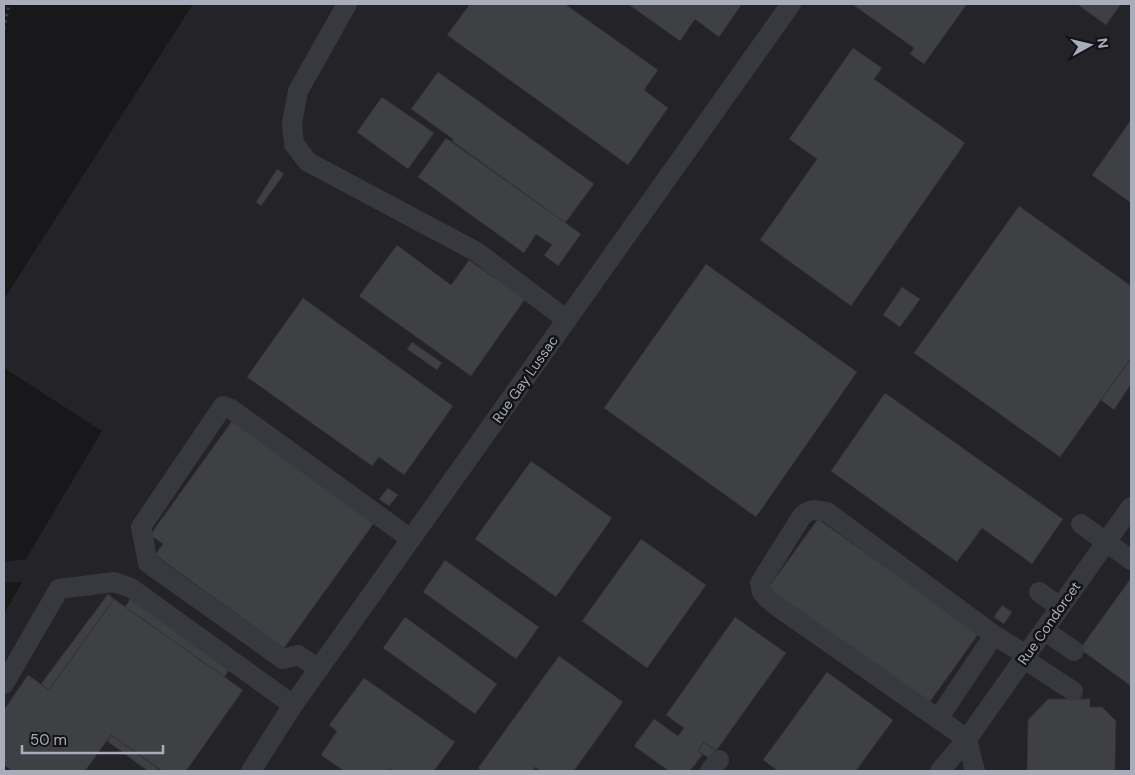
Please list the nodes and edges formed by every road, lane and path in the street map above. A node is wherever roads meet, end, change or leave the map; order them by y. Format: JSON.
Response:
{"nodes":[{"id":1,"x":9,"y":4,"type":"edge"},
{"id":2,"x":347,"y":4,"type":"edge"},
{"id":3,"x":791,"y":4,"type":"edge"},
{"id":4,"x":4,"y":30,"type":"edge"},
{"id":5,"x":567,"y":320,"type":"junction"},
{"id":6,"x":1131,"y":507,"type":"edge"},
{"id":7,"x":1081,"y":524,"type":"dead end"},
{"id":8,"x":411,"y":539,"type":"junction"},
{"id":9,"x":1106,"y":542,"type":"junction"},
{"id":10,"x":1131,"y":560,"type":"edge"},
{"id":11,"x":1039,"y":592,"type":"dead end"},
{"id":12,"x":1060,"y":607,"type":"junction"},
{"id":13,"x":1044,"y":630,"type":"junction"},
{"id":14,"x":994,"y":635,"type":"junction"},
{"id":15,"x":1074,"y":651,"type":"dead end"},
{"id":16,"x":1025,"y":657,"type":"junction"},
{"id":17,"x":319,"y":669,"type":"junction"},
{"id":18,"x":4,"y":684,"type":"edge"},
{"id":19,"x":1074,"y":691,"type":"dead end"},
{"id":20,"x":293,"y":705,"type":"junction"},
{"id":21,"x":938,"y":719,"type":"junction"},
{"id":22,"x":967,"y":739,"type":"junction"},
{"id":23,"x":261,"y":766,"type":"edge"},
{"id":24,"x":940,"y":771,"type":"edge"},
{"id":25,"x":975,"y":771,"type":"edge"}],
"edges":[{"from":1,"to":4,"type":"path"},
{"from":2,"to":5,"type":"street"},
{"from":3,"to":5,"type":"street","name":"Rue Gay Lussac"},
{"from":5,"to":8,"type":"street","name":"Rue Gay Lussac"},
{"from":6,"to":9,"type":"street","name":"Rue Condorcet"},
{"from":7,"to":9,"type":"street"},
{"from":8,"to":17,"type":"street","name":"Rue Gay Lussac"},
{"from":8,"to":17,"type":"street"},
{"from":9,"to":10,"type":"street"},
{"from":9,"to":12,"type":"street","name":"Rue Condorcet"},
{"from":11,"to":12,"type":"street"},
{"from":12,"to":13,"type":"street","name":"Rue Condorcet"},
{"from":13,"to":15,"type":"street"},
{"from":13,"to":16,"type":"street","name":"Rue Condorcet"},
{"from":14,"to":16,"type":"street"},
{"from":14,"to":21,"type":"street"},
{"from":14,"to":21,"type":"street"},
{"from":16,"to":19,"type":"street"},
{"from":16,"to":22,"type":"street","name":"Rue Condorcet"},
{"from":17,"to":20,"type":"street","name":"Rue Gay Lussac"},
{"from":18,"to":20,"type":"street"},
{"from":20,"to":23,"type":"street","name":"Rue Gay Lussac"},
{"from":21,"to":22,"type":"street"},
{"from":22,"to":24,"type":"street","name":"Rue Condorcet"},
{"from":22,"to":25,"type":"street"}]}
